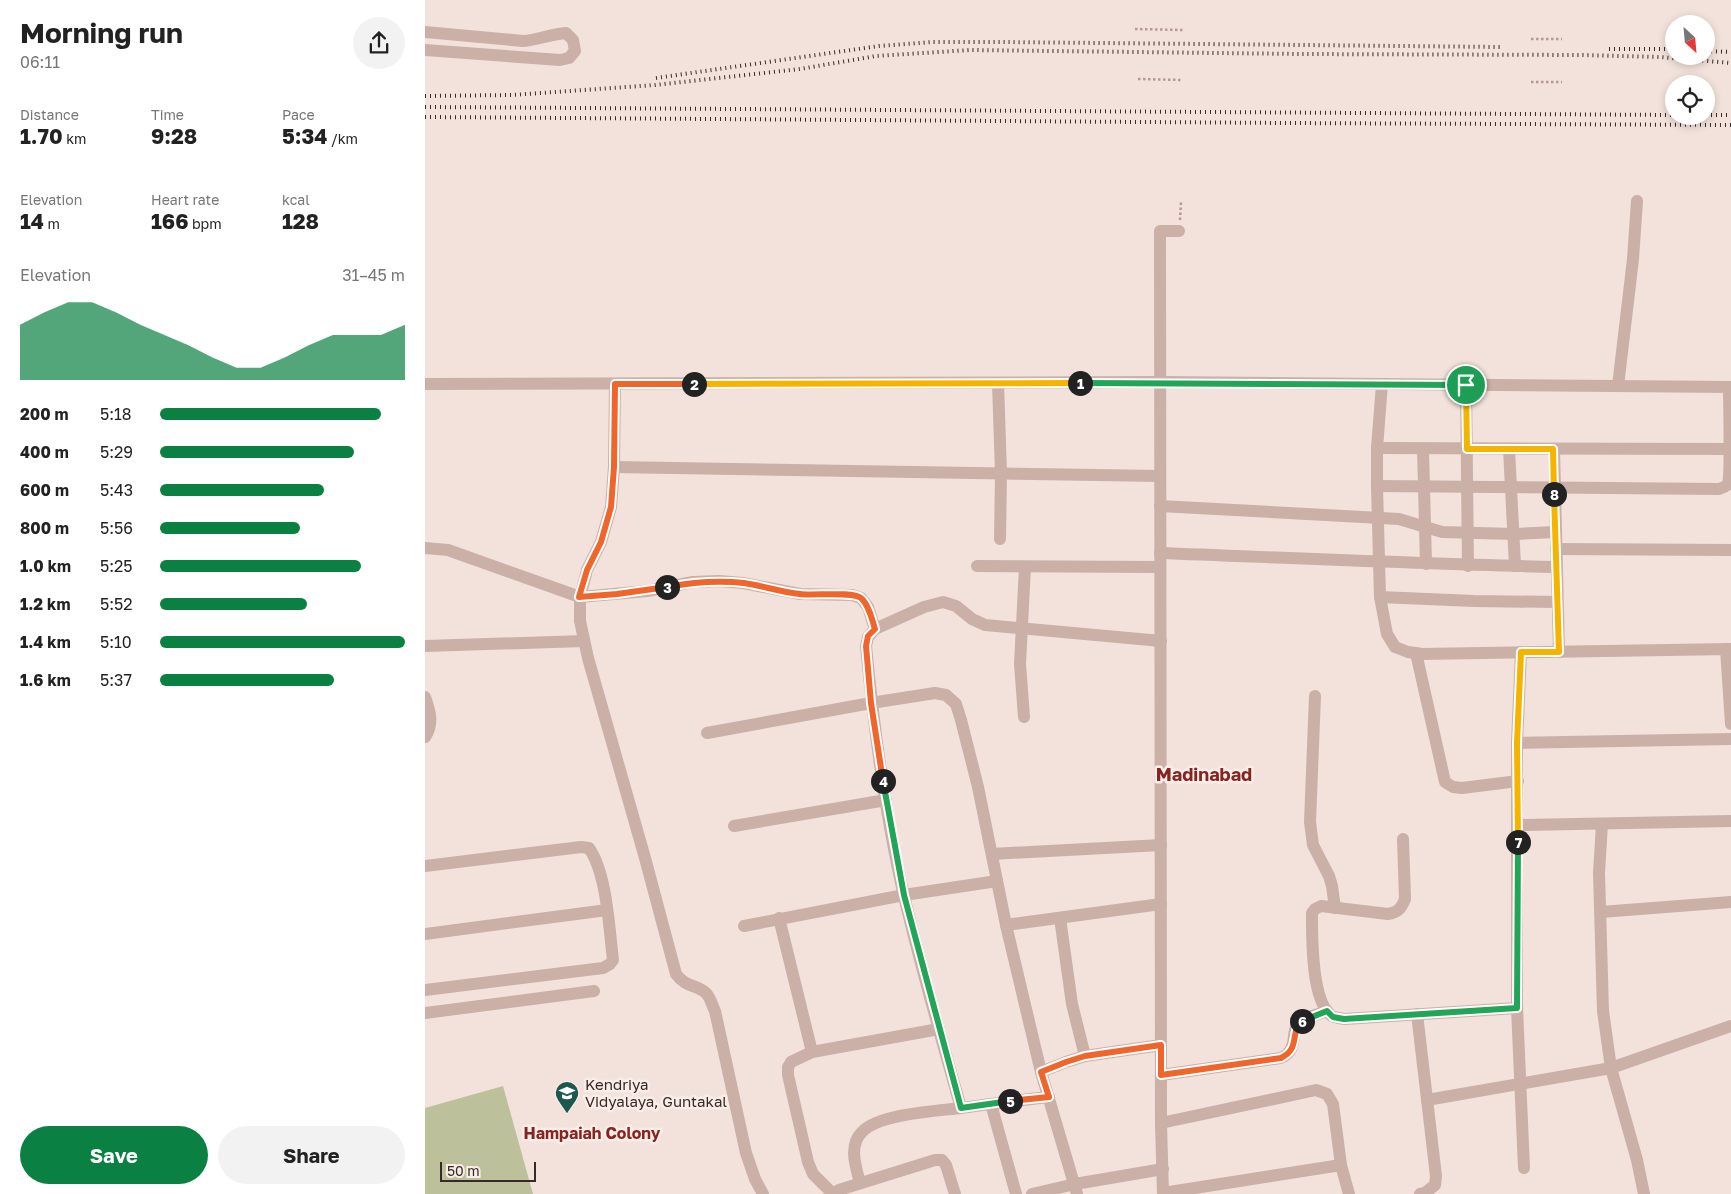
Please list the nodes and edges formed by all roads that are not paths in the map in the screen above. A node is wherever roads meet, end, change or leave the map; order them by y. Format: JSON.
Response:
{"nodes":[{"id":1,"x":425,"y":32,"type":"edge"},
{"id":2,"x":425,"y":50,"type":"edge"},
{"id":3,"x":1637,"y":201,"type":"dead end"},
{"id":4,"x":1179,"y":232,"type":"road end"},
{"id":5,"x":1160,"y":382,"type":"junction"},
{"id":6,"x":998,"y":383,"type":"junction"},
{"id":7,"x":425,"y":384,"type":"edge"},
{"id":8,"x":615,"y":384,"type":"junction"},
{"id":9,"x":1382,"y":384,"type":"junction"},
{"id":10,"x":1466,"y":385,"type":"junction"},
{"id":11,"x":1618,"y":386,"type":"junction"},
{"id":12,"x":1730,"y":387,"type":"edge"},
{"id":13,"x":1377,"y":448,"type":"junction"},
{"id":14,"x":1423,"y":449,"type":"junction"},
{"id":15,"x":1467,"y":449,"type":"junction"},
{"id":16,"x":1509,"y":449,"type":"junction"},
{"id":17,"x":1553,"y":449,"type":"junction"},
{"id":18,"x":1731,"y":449,"type":"edge"},
{"id":19,"x":614,"y":467,"type":"junction"},
{"id":20,"x":1001,"y":473,"type":"junction"},
{"id":21,"x":1160,"y":476,"type":"junction"},
{"id":22,"x":1377,"y":486,"type":"junction"},
{"id":23,"x":1424,"y":488,"type":"junction"},
{"id":24,"x":1467,"y":488,"type":"junction"},
{"id":25,"x":1511,"y":488,"type":"junction"},
{"id":26,"x":1554,"y":489,"type":"junction"},
{"id":27,"x":1160,"y":506,"type":"junction"},
{"id":28,"x":1378,"y":517,"type":"junction"},
{"id":29,"x":1425,"y":528,"type":"junction"},
{"id":30,"x":1555,"y":532,"type":"junction"},
{"id":31,"x":1467,"y":533,"type":"junction"},
{"id":32,"x":1513,"y":534,"type":"junction"},
{"id":33,"x":1000,"y":539,"type":"dead end"},
{"id":34,"x":425,"y":548,"type":"edge"},
{"id":35,"x":1555,"y":548,"type":"junction"},
{"id":36,"x":1731,"y":550,"type":"edge"},
{"id":37,"x":1161,"y":553,"type":"junction"},
{"id":38,"x":1380,"y":561,"type":"junction"},
{"id":39,"x":1426,"y":564,"type":"junction"},
{"id":40,"x":977,"y":566,"type":"dead end"},
{"id":41,"x":1468,"y":566,"type":"junction"},
{"id":42,"x":1515,"y":566,"type":"junction"},
{"id":43,"x":1025,"y":567,"type":"junction"},
{"id":44,"x":1160,"y":567,"type":"junction"},
{"id":45,"x":1556,"y":568,"type":"junction"},
{"id":46,"x":579,"y":597,"type":"junction"},
{"id":47,"x":1380,"y":597,"type":"junction"},
{"id":48,"x":1557,"y":602,"type":"junction"},
{"id":49,"x":1021,"y":628,"type":"junction"},
{"id":50,"x":875,"y":629,"type":"junction"},
{"id":51,"x":583,"y":641,"type":"junction"},
{"id":52,"x":1161,"y":641,"type":"junction"},
{"id":53,"x":425,"y":646,"type":"edge"},
{"id":54,"x":1729,"y":649,"type":"edge"},
{"id":55,"x":1521,"y":652,"type":"junction"},
{"id":56,"x":1559,"y":652,"type":"junction"},
{"id":57,"x":1416,"y":653,"type":"junction"},
{"id":58,"x":1315,"y":696,"type":"dead end"},
{"id":59,"x":425,"y":697,"type":"edge"},
{"id":60,"x":871,"y":703,"type":"junction"},
{"id":61,"x":1024,"y":717,"type":"dead end"},
{"id":62,"x":1731,"y":724,"type":"edge"},
{"id":63,"x":707,"y":733,"type":"dead end"},
{"id":64,"x":425,"y":737,"type":"edge"},
{"id":65,"x":1731,"y":739,"type":"edge"},
{"id":66,"x":1517,"y":743,"type":"junction"},
{"id":67,"x":1518,"y":781,"type":"junction"},
{"id":68,"x":886,"y":800,"type":"junction"},
{"id":69,"x":1731,"y":821,"type":"edge"},
{"id":70,"x":1602,"y":824,"type":"junction"},
{"id":71,"x":1518,"y":825,"type":"junction"},
{"id":72,"x":734,"y":826,"type":"dead end"},
{"id":73,"x":1403,"y":839,"type":"dead end"},
{"id":74,"x":1161,"y":845,"type":"junction"},
{"id":75,"x":992,"y":854,"type":"junction"},
{"id":76,"x":425,"y":866,"type":"edge"},
{"id":77,"x":997,"y":881,"type":"junction"},
{"id":78,"x":904,"y":895,"type":"junction"},
{"id":79,"x":1731,"y":902,"type":"edge"},
{"id":80,"x":1161,"y":904,"type":"junction"},
{"id":81,"x":1335,"y":908,"type":"junction"},
{"id":82,"x":607,"y":910,"type":"junction"},
{"id":83,"x":1601,"y":912,"type":"junction"},
{"id":84,"x":779,"y":918,"type":"junction"},
{"id":85,"x":1060,"y":918,"type":"junction"},
{"id":86,"x":1006,"y":925,"type":"junction"},
{"id":87,"x":744,"y":926,"type":"dead end"},
{"id":88,"x":425,"y":934,"type":"edge"},
{"id":89,"x":425,"y":990,"type":"edge"},
{"id":90,"x":594,"y":991,"type":"dead end"},
{"id":91,"x":1517,"y":1008,"type":"junction"},
{"id":92,"x":1327,"y":1011,"type":"junction"},
{"id":93,"x":425,"y":1013,"type":"edge"},
{"id":94,"x":1417,"y":1014,"type":"junction"},
{"id":95,"x":939,"y":1029,"type":"junction"},
{"id":96,"x":1730,"y":1030,"type":"edge"},
{"id":97,"x":1161,"y":1045,"type":"junction"},
{"id":98,"x":813,"y":1052,"type":"junction"},
{"id":99,"x":1085,"y":1056,"type":"junction"},
{"id":100,"x":1611,"y":1068,"type":"junction"},
{"id":101,"x":1041,"y":1072,"type":"junction"},
{"id":102,"x":1161,"y":1075,"type":"junction"},
{"id":103,"x":1519,"y":1084,"type":"junction"},
{"id":104,"x":1049,"y":1097,"type":"junction"},
{"id":105,"x":1427,"y":1100,"type":"junction"},
{"id":106,"x":991,"y":1104,"type":"junction"},
{"id":107,"x":961,"y":1108,"type":"junction"},
{"id":108,"x":1161,"y":1123,"type":"junction"},
{"id":109,"x":1341,"y":1165,"type":"junction"},
{"id":110,"x":1524,"y":1168,"type":"dead end"},
{"id":111,"x":1163,"y":1169,"type":"junction"},
{"id":112,"x":860,"y":1183,"type":"junction"},
{"id":113,"x":1076,"y":1189,"type":"edge"},
{"id":114,"x":763,"y":1194,"type":"edge"},
{"id":115,"x":833,"y":1194,"type":"edge"},
{"id":116,"x":955,"y":1194,"type":"edge"},
{"id":117,"x":1015,"y":1194,"type":"edge"},
{"id":118,"x":1032,"y":1194,"type":"edge"},
{"id":119,"x":1163,"y":1194,"type":"edge"},
{"id":120,"x":1349,"y":1194,"type":"edge"},
{"id":121,"x":1420,"y":1194,"type":"edge"},
{"id":122,"x":1644,"y":1194,"type":"edge"}],
"edges":[{"from":1,"to":2,"type":"street"},
{"from":3,"to":11,"type":"street"},
{"from":4,"to":5,"type":"street"},
{"from":5,"to":6,"type":"street"},
{"from":5,"to":9,"type":"street"},
{"from":5,"to":21,"type":"street"},
{"from":6,"to":8,"type":"street"},
{"from":6,"to":20,"type":"street"},
{"from":7,"to":8,"type":"street"},
{"from":8,"to":19,"type":"street"},
{"from":9,"to":10,"type":"street"},
{"from":9,"to":13,"type":"street"},
{"from":10,"to":11,"type":"street"},
{"from":10,"to":15,"type":"street"},
{"from":11,"to":12,"type":"street"},
{"from":12,"to":18,"type":"street"},
{"from":13,"to":14,"type":"street"},
{"from":13,"to":22,"type":"street"},
{"from":14,"to":15,"type":"street"},
{"from":14,"to":23,"type":"street"},
{"from":15,"to":16,"type":"street"},
{"from":15,"to":24,"type":"street"},
{"from":16,"to":17,"type":"street"},
{"from":16,"to":25,"type":"street"},
{"from":17,"to":18,"type":"street"},
{"from":17,"to":26,"type":"street"},
{"from":18,"to":26,"type":"street"},
{"from":19,"to":20,"type":"street"},
{"from":19,"to":46,"type":"street"},
{"from":20,"to":21,"type":"street"},
{"from":20,"to":33,"type":"street"},
{"from":21,"to":27,"type":"street"},
{"from":22,"to":23,"type":"street"},
{"from":22,"to":28,"type":"street"},
{"from":23,"to":24,"type":"street"},
{"from":23,"to":29,"type":"street"},
{"from":24,"to":25,"type":"street"},
{"from":24,"to":31,"type":"street"},
{"from":25,"to":26,"type":"street"},
{"from":25,"to":32,"type":"street"},
{"from":26,"to":30,"type":"street"},
{"from":27,"to":28,"type":"street"},
{"from":27,"to":37,"type":"street"},
{"from":28,"to":29,"type":"street"},
{"from":28,"to":38,"type":"street"},
{"from":29,"to":31,"type":"street"},
{"from":29,"to":39,"type":"street"},
{"from":30,"to":32,"type":"street"},
{"from":30,"to":35,"type":"street"},
{"from":31,"to":32,"type":"street"},
{"from":31,"to":41,"type":"street"},
{"from":32,"to":42,"type":"street"},
{"from":34,"to":46,"type":"street"},
{"from":35,"to":36,"type":"street"},
{"from":35,"to":45,"type":"street"},
{"from":37,"to":38,"type":"street"},
{"from":37,"to":44,"type":"street"},
{"from":38,"to":39,"type":"street"},
{"from":38,"to":47,"type":"street"},
{"from":39,"to":41,"type":"street"},
{"from":40,"to":43,"type":"street"},
{"from":41,"to":42,"type":"street"},
{"from":42,"to":45,"type":"street"},
{"from":43,"to":44,"type":"street"},
{"from":43,"to":49,"type":"street"},
{"from":44,"to":52,"type":"street"},
{"from":45,"to":48,"type":"street"},
{"from":46,"to":50,"type":"street"},
{"from":46,"to":51,"type":"street"},
{"from":47,"to":48,"type":"street"},
{"from":47,"to":57,"type":"street"},
{"from":48,"to":56,"type":"street"},
{"from":49,"to":50,"type":"street"},
{"from":49,"to":52,"type":"street"},
{"from":49,"to":61,"type":"street"},
{"from":50,"to":60,"type":"street"},
{"from":51,"to":53,"type":"street"},
{"from":51,"to":114,"type":"street"},
{"from":52,"to":74,"type":"street"},
{"from":54,"to":56,"type":"street"},
{"from":54,"to":62,"type":"street"},
{"from":55,"to":56,"type":"street"},
{"from":55,"to":57,"type":"street"},
{"from":55,"to":66,"type":"street"},
{"from":57,"to":67,"type":"street"},
{"from":58,"to":81,"type":"street"},
{"from":59,"to":64,"type":"street"},
{"from":60,"to":63,"type":"street"},
{"from":60,"to":68,"type":"street"},
{"from":60,"to":75,"type":"street"},
{"from":65,"to":66,"type":"street"},
{"from":66,"to":67,"type":"street"},
{"from":67,"to":71,"type":"street"},
{"from":68,"to":72,"type":"street"},
{"from":68,"to":78,"type":"street"},
{"from":69,"to":70,"type":"street"},
{"from":70,"to":71,"type":"street"},
{"from":70,"to":83,"type":"street"},
{"from":71,"to":91,"type":"street"},
{"from":73,"to":81,"type":"street"},
{"from":74,"to":75,"type":"street"},
{"from":74,"to":80,"type":"street"},
{"from":75,"to":77,"type":"street"},
{"from":76,"to":82,"type":"street"},
{"from":77,"to":78,"type":"street"},
{"from":77,"to":86,"type":"street"},
{"from":78,"to":84,"type":"street"},
{"from":78,"to":95,"type":"street"},
{"from":79,"to":83,"type":"street"},
{"from":80,"to":85,"type":"street"},
{"from":80,"to":97,"type":"street"},
{"from":81,"to":92,"type":"street"},
{"from":82,"to":88,"type":"street"},
{"from":82,"to":89,"type":"street"},
{"from":83,"to":100,"type":"street"},
{"from":84,"to":87,"type":"street"},
{"from":84,"to":98,"type":"street"},
{"from":85,"to":86,"type":"street"},
{"from":85,"to":99,"type":"street"},
{"from":86,"to":101,"type":"street"},
{"from":90,"to":93,"type":"street"},
{"from":91,"to":94,"type":"street"},
{"from":91,"to":103,"type":"street"},
{"from":92,"to":94,"type":"street"},
{"from":92,"to":102,"type":"street"},
{"from":94,"to":105,"type":"street"},
{"from":95,"to":98,"type":"street"},
{"from":95,"to":107,"type":"street"},
{"from":96,"to":100,"type":"street"},
{"from":97,"to":99,"type":"street"},
{"from":97,"to":102,"type":"street"},
{"from":98,"to":115,"type":"street"},
{"from":99,"to":101,"type":"street"},
{"from":100,"to":103,"type":"street"},
{"from":100,"to":122,"type":"street"},
{"from":101,"to":104,"type":"street"},
{"from":102,"to":108,"type":"street"},
{"from":103,"to":105,"type":"street"},
{"from":103,"to":110,"type":"street"},
{"from":104,"to":106,"type":"street"},
{"from":104,"to":113,"type":"street"},
{"from":105,"to":121,"type":"street"},
{"from":106,"to":107,"type":"street"},
{"from":106,"to":117,"type":"street"},
{"from":107,"to":112,"type":"street"},
{"from":108,"to":109,"type":"street"},
{"from":108,"to":111,"type":"street"},
{"from":109,"to":119,"type":"street"},
{"from":109,"to":120,"type":"street"},
{"from":111,"to":113,"type":"street"},
{"from":111,"to":119,"type":"street"},
{"from":112,"to":115,"type":"street"},
{"from":112,"to":116,"type":"street"},
{"from":113,"to":118,"type":"street"}]}
